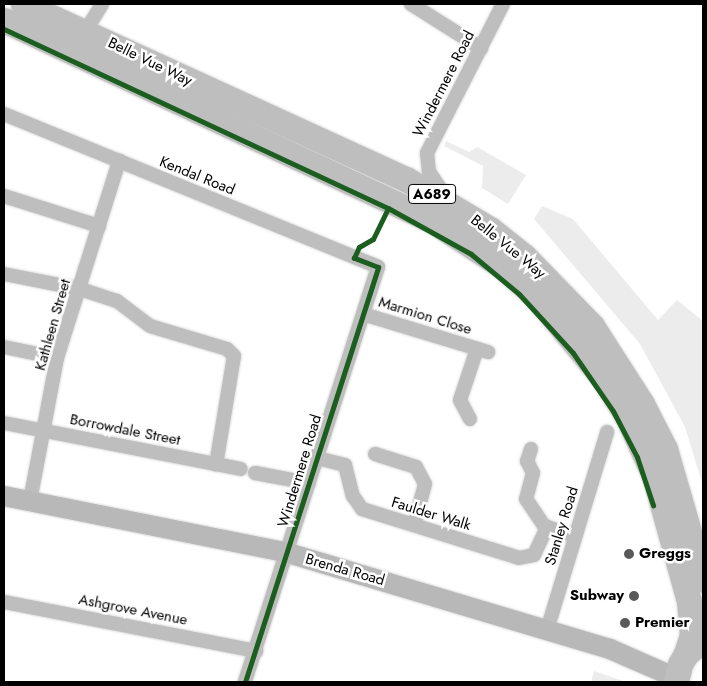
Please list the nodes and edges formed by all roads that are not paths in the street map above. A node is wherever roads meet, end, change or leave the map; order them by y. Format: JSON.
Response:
{"nodes":[{"id":1,"x":24,"y":4,"type":"edge"},
{"id":2,"x":102,"y":4,"type":"edge"},
{"id":3,"x":411,"y":4,"type":"edge"},
{"id":4,"x":503,"y":4,"type":"edge"},
{"id":5,"x":4,"y":20,"type":"edge"},
{"id":6,"x":79,"y":41,"type":"junction"},
{"id":7,"x":480,"y":48,"type":"junction"},
{"id":8,"x":4,"y":114,"type":"edge"},
{"id":9,"x":119,"y":161,"type":"junction"},
{"id":10,"x":4,"y":196,"type":"edge"},
{"id":11,"x":452,"y":204,"type":"junction"},
{"id":12,"x":99,"y":226,"type":"junction"},
{"id":13,"x":378,"y":267,"type":"joint"},
{"id":14,"x":4,"y":274,"type":"edge"},
{"id":15,"x":80,"y":289,"type":"junction"},
{"id":16,"x":363,"y":314,"type":"junction"},
{"id":17,"x":4,"y":347,"type":"edge"},
{"id":18,"x":58,"y":358,"type":"junction"},
{"id":19,"x":470,"y":419,"type":"dead end"},
{"id":20,"x":4,"y":423,"type":"edge"},
{"id":21,"x":45,"y":431,"type":"junction"},
{"id":22,"x":608,"y":432,"type":"dead end"},
{"id":23,"x":531,"y":449,"type":"dead end"},
{"id":24,"x":375,"y":454,"type":"dead end"},
{"id":25,"x":317,"y":458,"type":"junction"},
{"id":26,"x":216,"y":465,"type":"junction"},
{"id":27,"x":241,"y":469,"type":"dead end"},
{"id":28,"x":256,"y":473,"type":"dead end"},
{"id":29,"x":310,"y":483,"type":"junction"},
{"id":30,"x":4,"y":496,"type":"edge"},
{"id":31,"x":30,"y":501,"type":"junction"},
{"id":32,"x":414,"y":525,"type":"junction"},
{"id":33,"x":546,"y":527,"type":"junction"},
{"id":34,"x":575,"y":536,"type":"junction"},
{"id":35,"x":288,"y":553,"type":"junction"},
{"id":36,"x":703,"y":580,"type":"edge"},
{"id":37,"x":4,"y":602,"type":"edge"},
{"id":38,"x":547,"y":630,"type":"junction"},
{"id":39,"x":694,"y":648,"type":"edge"},
{"id":40,"x":256,"y":651,"type":"junction"},
{"id":41,"x":676,"y":680,"type":"edge"},
{"id":42,"x":245,"y":682,"type":"edge"}],
"edges":[{"from":1,"to":6,"type":"highway","name":"Belle Vue Way","number":"A689"},
{"from":2,"to":6,"type":"street"},
{"from":3,"to":7,"type":"street"},
{"from":4,"to":7,"type":"street","name":"Windermere Road"},
{"from":5,"to":6,"type":"highway","name":"Belle Vue Way","number":"A689"},
{"from":6,"to":11,"type":"highway","name":"Belle Vue Way","number":"A689"},
{"from":6,"to":39,"type":"highway","name":"Belle Vue Way","number":"A689"},
{"from":7,"to":11,"type":"street","name":"Windermere Road"},
{"from":8,"to":9,"type":"street","name":"Kendal Road"},
{"from":9,"to":12,"type":"street","name":"Kathleen Street"},
{"from":9,"to":13,"type":"street","name":"Kendal Road"},
{"from":10,"to":12,"type":"street"},
{"from":11,"to":36,"type":"highway","name":"Belle Vue Way","number":"A689"},
{"from":12,"to":15,"type":"street","name":"Kathleen Street"},
{"from":13,"to":16,"type":"street","name":"Windermere Road"},
{"from":14,"to":15,"type":"street"},
{"from":15,"to":18,"type":"street","name":"Kathleen Street"},
{"from":15,"to":26,"type":"street"},
{"from":16,"to":19,"type":"street","name":"Marmion Close"},
{"from":16,"to":25,"type":"street","name":"Windermere Road"},
{"from":17,"to":18,"type":"street"},
{"from":18,"to":21,"type":"street","name":"Kathleen Street"},
{"from":20,"to":21,"type":"street","name":"Borrowdale Street"},
{"from":21,"to":26,"type":"street","name":"Borrowdale Street"},
{"from":21,"to":31,"type":"street","name":"Kathleen Street"},
{"from":22,"to":34,"type":"street","name":"Stanley Road"},
{"from":23,"to":33,"type":"street"},
{"from":24,"to":32,"type":"street"},
{"from":25,"to":29,"type":"street","name":"Windermere Road"},
{"from":25,"to":32,"type":"street","name":"Faulder Walk"},
{"from":26,"to":27,"type":"street","name":"Borrowdale Street"},
{"from":28,"to":29,"type":"street"},
{"from":29,"to":35,"type":"street","name":"Windermere Road"},
{"from":30,"to":31,"type":"main road","name":"Brenda Road"},
{"from":31,"to":35,"type":"main road","name":"Brenda Road"},
{"from":32,"to":33,"type":"street","name":"Faulder Walk"},
{"from":33,"to":34,"type":"street"},
{"from":34,"to":38,"type":"street","name":"Stanley Road"},
{"from":35,"to":38,"type":"main road","name":"Brenda Road"},
{"from":35,"to":40,"type":"street","name":"Windermere Road"},
{"from":37,"to":40,"type":"street","name":"Ashgrove Avenue"},
{"from":38,"to":41,"type":"main road","name":"Brenda Road"},
{"from":39,"to":41,"type":"highway","number":"A689"},
{"from":40,"to":42,"type":"street","name":"Windermere Road"}]}
